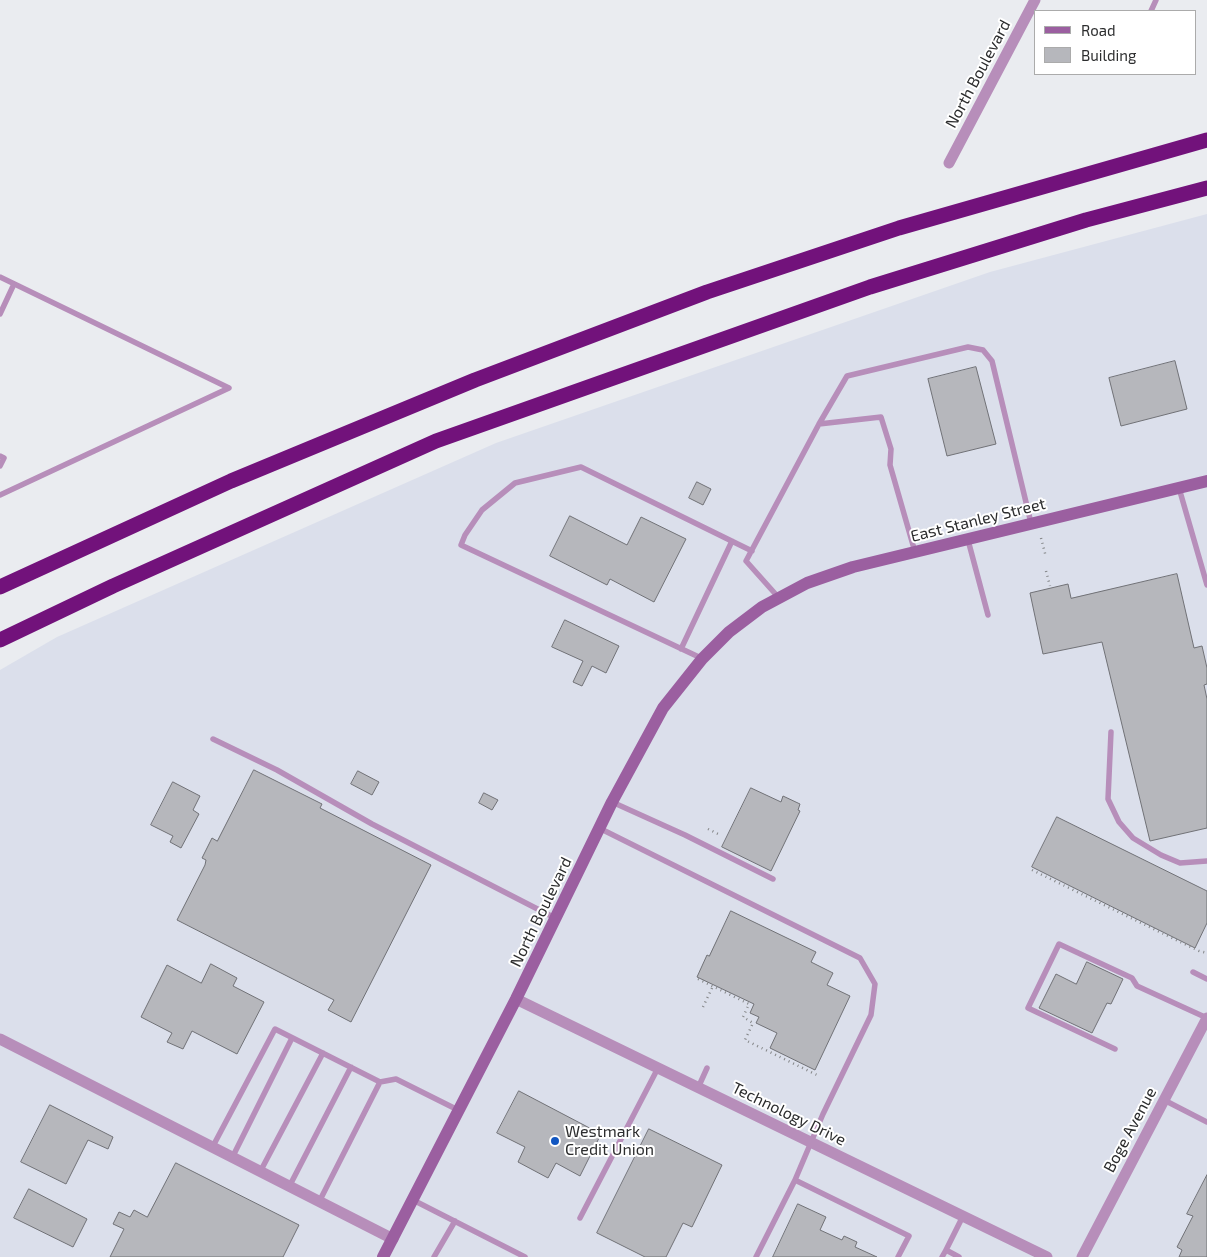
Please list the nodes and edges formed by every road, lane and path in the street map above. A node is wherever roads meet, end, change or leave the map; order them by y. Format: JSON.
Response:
{"nodes":[{"id":1,"x":1035,"y":0,"type":"edge"},
{"id":2,"x":1207,"y":140,"type":"edge"},
{"id":3,"x":949,"y":163,"type":"dead end"},
{"id":4,"x":1207,"y":188,"type":"edge"},
{"id":5,"x":0,"y":277,"type":"edge"},
{"id":6,"x":14,"y":284,"type":"junction"},
{"id":7,"x":0,"y":314,"type":"edge"},
{"id":8,"x":819,"y":424,"type":"junction"},
{"id":9,"x":0,"y":456,"type":"edge"},
{"id":10,"x":0,"y":466,"type":"edge"},
{"id":11,"x":1207,"y":481,"type":"edge"},
{"id":12,"x":1179,"y":488,"type":"junction"},
{"id":13,"x":0,"y":495,"type":"edge"},
{"id":14,"x":1031,"y":524,"type":"junction"},
{"id":15,"x":1041,"y":538,"type":"dead end"},
{"id":16,"x":968,"y":540,"type":"junction"},
{"id":17,"x":732,"y":541,"type":"junction"},
{"id":18,"x":752,"y":551,"type":"junction"},
{"id":19,"x":915,"y":552,"type":"junction"},
{"id":20,"x":1046,"y":557,"type":"dead end"},
{"id":21,"x":1046,"y":571,"type":"dead end"},
{"id":22,"x":1207,"y":582,"type":"edge"},
{"id":23,"x":1050,"y":586,"type":"dead end"},
{"id":24,"x":0,"y":587,"type":"edge"},
{"id":25,"x":779,"y":598,"type":"junction"},
{"id":26,"x":762,"y":607,"type":"joint"},
{"id":27,"x":988,"y":615,"type":"dead end"},
{"id":28,"x":0,"y":640,"type":"edge"},
{"id":29,"x":681,"y":648,"type":"junction"},
{"id":30,"x":702,"y":659,"type":"junction"},
{"id":31,"x":1111,"y":732,"type":"dead end"},
{"id":32,"x":214,"y":739,"type":"dead end"},
{"id":33,"x":612,"y":802,"type":"junction"},
{"id":34,"x":599,"y":828,"type":"junction"},
{"id":35,"x":708,"y":829,"type":"dead end"},
{"id":36,"x":720,"y":835,"type":"dead end"},
{"id":37,"x":1207,"y":860,"type":"edge"},
{"id":38,"x":1032,"y":870,"type":"dead end"},
{"id":39,"x":773,"y":879,"type":"dead end"},
{"id":40,"x":556,"y":918,"type":"junction"},
{"id":41,"x":1207,"y":953,"type":"edge"},
{"id":42,"x":1193,"y":972,"type":"dead end"},
{"id":43,"x":698,"y":979,"type":"dead end"},
{"id":44,"x":1207,"y":979,"type":"edge"},
{"id":45,"x":713,"y":986,"type":"junction"},
{"id":46,"x":516,"y":999,"type":"junction"},
{"id":47,"x":704,"y":1006,"type":"dead end"},
{"id":48,"x":1207,"y":1018,"type":"edge"},
{"id":49,"x":292,"y":1038,"type":"junction"},
{"id":50,"x":0,"y":1039,"type":"edge"},
{"id":51,"x":1115,"y":1049,"type":"dead end"},
{"id":52,"x":323,"y":1053,"type":"junction"},
{"id":53,"x":351,"y":1067,"type":"junction"},
{"id":54,"x":658,"y":1068,"type":"junction"},
{"id":55,"x":707,"y":1068,"type":"dead end"},
{"id":56,"x":817,"y":1075,"type":"dead end"},
{"id":57,"x":380,"y":1082,"type":"junction"},
{"id":58,"x":698,"y":1088,"type":"junction"},
{"id":59,"x":1164,"y":1100,"type":"junction"},
{"id":60,"x":458,"y":1110,"type":"junction"},
{"id":61,"x":1207,"y":1122,"type":"edge"},
{"id":62,"x":812,"y":1143,"type":"junction"},
{"id":63,"x":212,"y":1148,"type":"junction"},
{"id":64,"x":232,"y":1158,"type":"junction"},
{"id":65,"x":260,"y":1172,"type":"junction"},
{"id":66,"x":795,"y":1180,"type":"junction"},
{"id":67,"x":289,"y":1187,"type":"junction"},
{"id":68,"x":413,"y":1200,"type":"junction"},
{"id":69,"x":319,"y":1202,"type":"junction"},
{"id":70,"x":963,"y":1216,"type":"junction"},
{"id":71,"x":580,"y":1218,"type":"dead end"},
{"id":72,"x":455,"y":1221,"type":"junction"},
{"id":73,"x":393,"y":1239,"type":"junction"},
{"id":74,"x":946,"y":1250,"type":"junction"},
{"id":75,"x":383,"y":1257,"type":"edge"},
{"id":76,"x":434,"y":1257,"type":"edge"},
{"id":77,"x":525,"y":1257,"type":"edge"},
{"id":78,"x":756,"y":1257,"type":"edge"},
{"id":79,"x":898,"y":1257,"type":"edge"},
{"id":80,"x":942,"y":1257,"type":"edge"},
{"id":81,"x":959,"y":1257,"type":"edge"},
{"id":82,"x":1047,"y":1257,"type":"edge"},
{"id":83,"x":1082,"y":1257,"type":"edge"}],
"edges":[{"from":1,"to":3,"type":"street","name":"North Boulevard"},
{"from":2,"to":24,"type":"highway"},
{"from":4,"to":28,"type":"highway"},
{"from":5,"to":6,"type":"lane"},
{"from":6,"to":7,"type":"lane"},
{"from":6,"to":13,"type":"lane"},
{"from":8,"to":14,"type":"lane"},
{"from":8,"to":18,"type":"lane"},
{"from":8,"to":19,"type":"lane"},
{"from":9,"to":10,"type":"lane"},
{"from":11,"to":12,"type":"street","name":"East Stanley Street"},
{"from":12,"to":14,"type":"street","name":"East Stanley Street"},
{"from":12,"to":22,"type":"lane"},
{"from":14,"to":16,"type":"street","name":"East Stanley Street"},
{"from":15,"to":20,"type":"path"},
{"from":16,"to":19,"type":"street","name":"East Stanley Street"},
{"from":16,"to":27,"type":"lane"},
{"from":17,"to":18,"type":"lane"},
{"from":17,"to":29,"type":"lane"},
{"from":17,"to":29,"type":"lane"},
{"from":18,"to":25,"type":"lane"},
{"from":19,"to":25,"type":"street","name":"East Stanley Street"},
{"from":21,"to":23,"type":"path"},
{"from":25,"to":26,"type":"street","name":"East Stanley Street"},
{"from":26,"to":30,"type":"street","name":"North Boulevard"},
{"from":29,"to":30,"type":"lane"},
{"from":30,"to":33,"type":"street","name":"North Boulevard"},
{"from":31,"to":37,"type":"lane"},
{"from":32,"to":40,"type":"lane"},
{"from":33,"to":34,"type":"street","name":"North Boulevard"},
{"from":33,"to":39,"type":"lane"},
{"from":34,"to":40,"type":"street","name":"North Boulevard"},
{"from":34,"to":62,"type":"lane"},
{"from":35,"to":36,"type":"path"},
{"from":38,"to":41,"type":"path"},
{"from":40,"to":46,"type":"street","name":"North Boulevard"},
{"from":42,"to":44,"type":"lane"},
{"from":43,"to":45,"type":"path"},
{"from":45,"to":47,"type":"path"},
{"from":45,"to":56,"type":"path"},
{"from":46,"to":54,"type":"street","name":"Technology Drive"},
{"from":46,"to":60,"type":"street","name":"North Boulevard"},
{"from":48,"to":51,"type":"lane"},
{"from":48,"to":59,"type":"street","name":"Boge Avenue"},
{"from":49,"to":52,"type":"lane"},
{"from":49,"to":63,"type":"lane"},
{"from":49,"to":64,"type":"lane"},
{"from":50,"to":63,"type":"street"},
{"from":52,"to":53,"type":"lane"},
{"from":52,"to":65,"type":"lane"},
{"from":53,"to":57,"type":"lane"},
{"from":53,"to":67,"type":"lane"},
{"from":54,"to":58,"type":"street","name":"Technology Drive"},
{"from":54,"to":71,"type":"lane"},
{"from":55,"to":58,"type":"lane"},
{"from":57,"to":60,"type":"lane"},
{"from":57,"to":69,"type":"lane"},
{"from":58,"to":62,"type":"street","name":"Technology Drive"},
{"from":59,"to":61,"type":"lane"},
{"from":59,"to":83,"type":"street","name":"Boge Avenue"},
{"from":60,"to":68,"type":"street","name":"North Boulevard"},
{"from":62,"to":66,"type":"lane"},
{"from":62,"to":70,"type":"street","name":"Technology Drive"},
{"from":63,"to":64,"type":"street"},
{"from":64,"to":65,"type":"street"},
{"from":65,"to":67,"type":"street"},
{"from":66,"to":78,"type":"lane"},
{"from":66,"to":79,"type":"lane"},
{"from":67,"to":69,"type":"street"},
{"from":68,"to":72,"type":"lane"},
{"from":68,"to":73,"type":"street","name":"North Boulevard"},
{"from":69,"to":73,"type":"street"},
{"from":70,"to":74,"type":"lane"},
{"from":70,"to":82,"type":"street","name":"Technology Drive"},
{"from":72,"to":76,"type":"lane"},
{"from":72,"to":77,"type":"lane"},
{"from":73,"to":75,"type":"street","name":"North Boulevard"},
{"from":74,"to":80,"type":"lane"},
{"from":74,"to":81,"type":"lane"}]}
